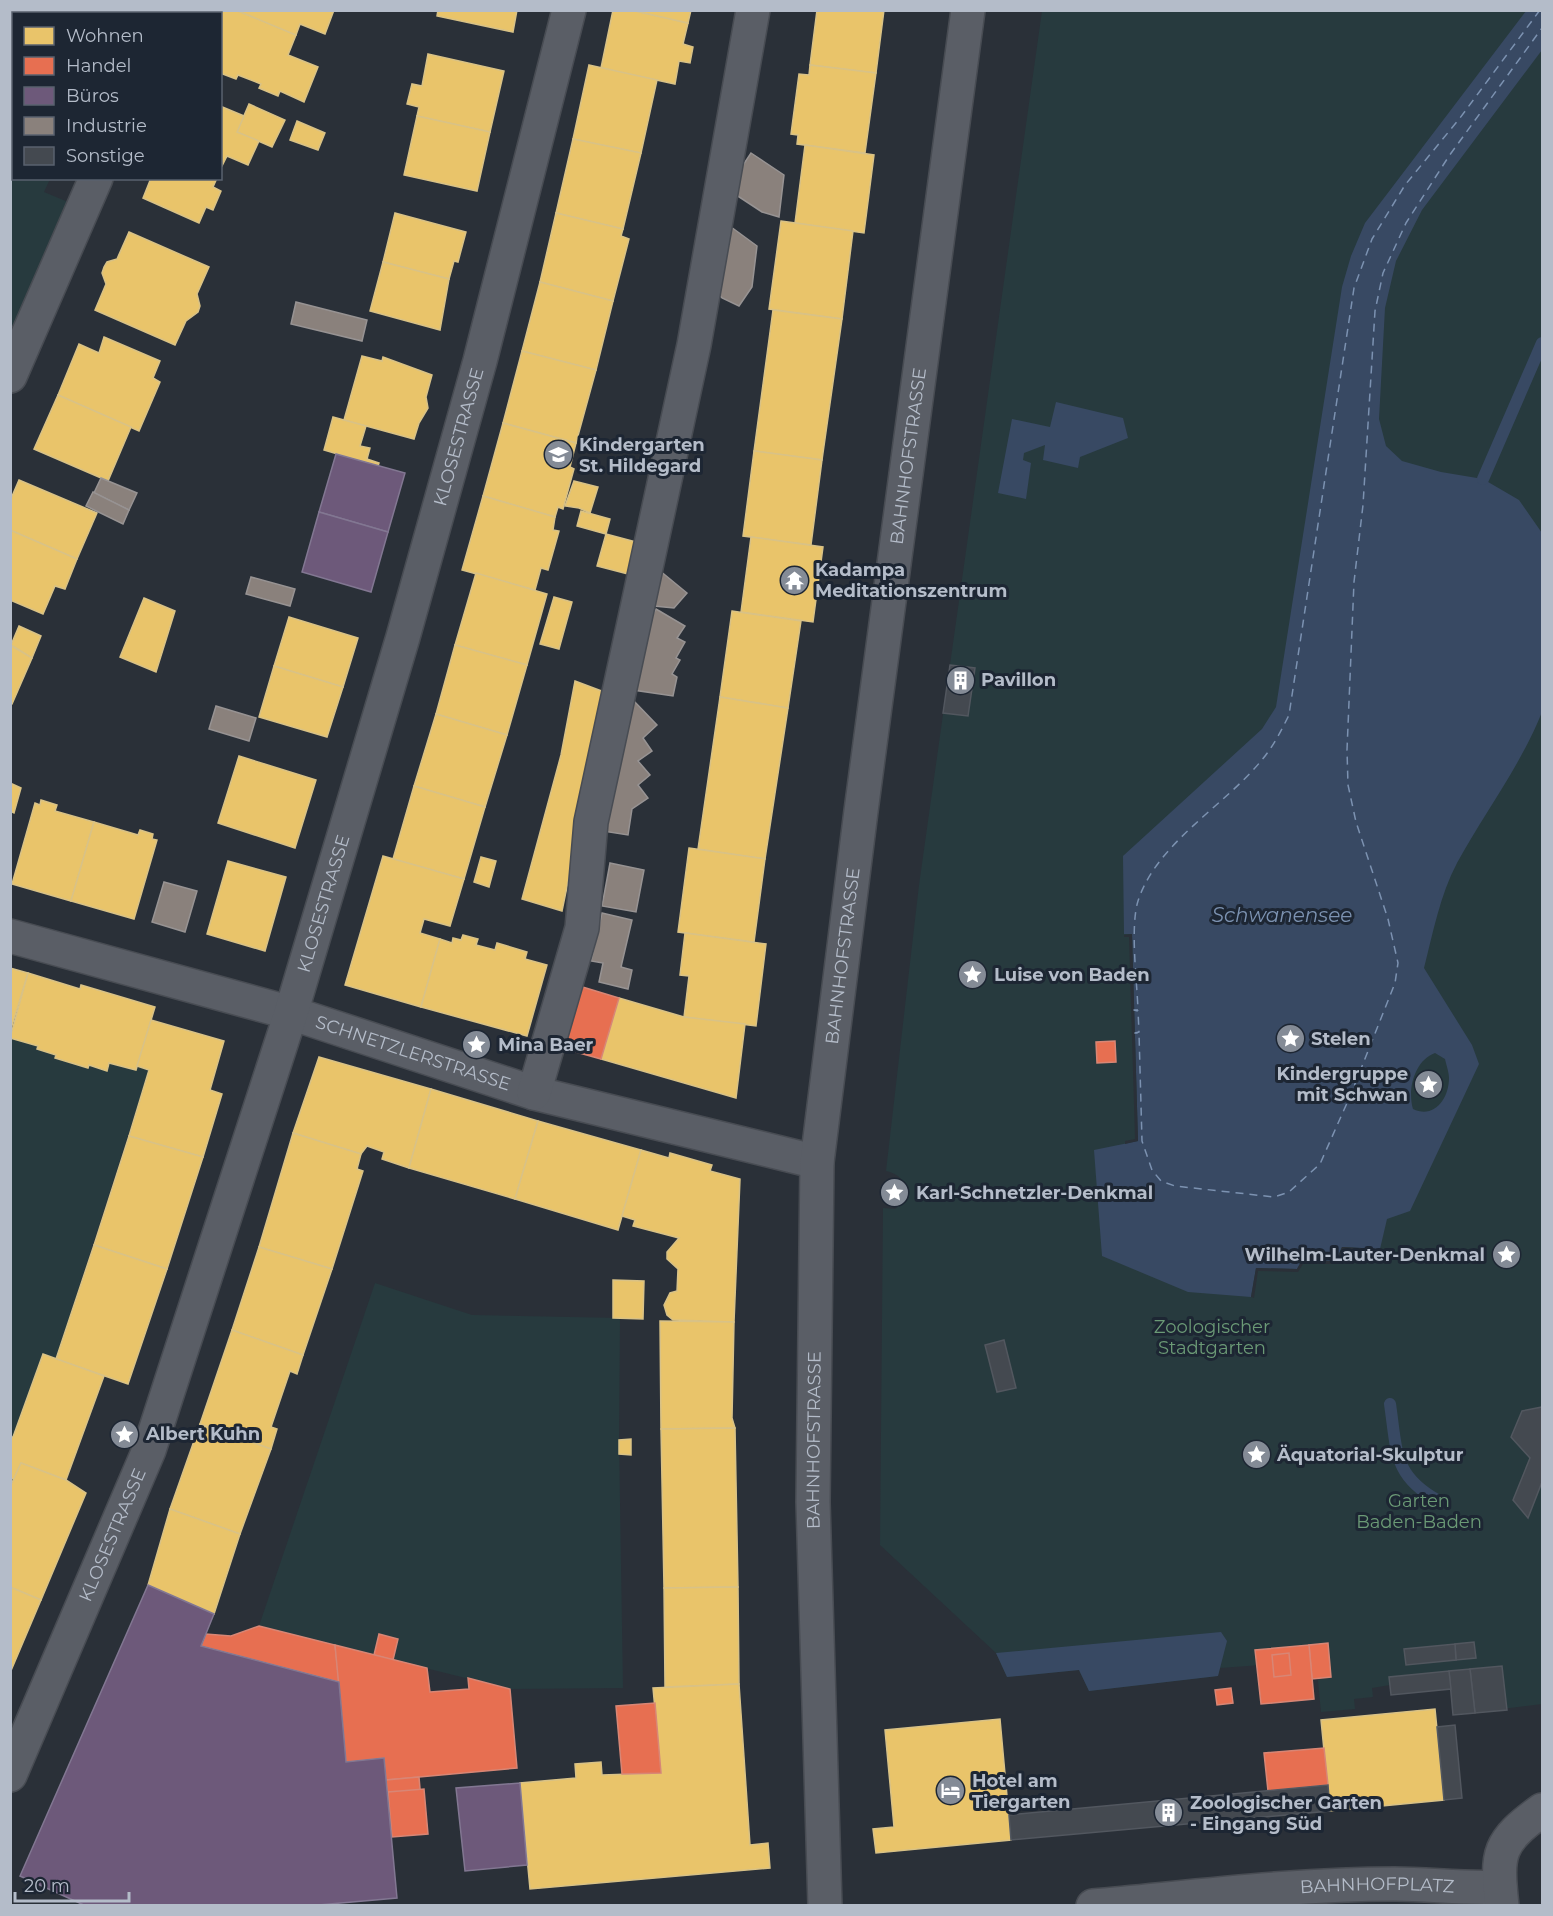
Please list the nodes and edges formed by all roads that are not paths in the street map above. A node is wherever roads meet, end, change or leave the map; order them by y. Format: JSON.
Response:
{"nodes":[{"id":1,"x":568,"y":10,"type":"edge"},
{"id":2,"x":753,"y":10,"type":"edge"},
{"id":3,"x":968,"y":10,"type":"edge"},
{"id":4,"x":95,"y":180,"type":"edge"},
{"id":5,"x":10,"y":376,"type":"edge"},
{"id":6,"x":10,"y":936,"type":"edge"},
{"id":7,"x":291,"y":1013,"type":"junction"},
{"id":8,"x":534,"y":1093,"type":"junction"},
{"id":9,"x":817,"y":1162,"type":"junction"},
{"id":10,"x":10,"y":1775,"type":"edge"},
{"id":11,"x":1542,"y":1810,"type":"edge"},
{"id":12,"x":1501,"y":1896,"type":"edge"},
{"id":13,"x":825,"y":1905,"type":"edge"},
{"id":14,"x":1093,"y":1905,"type":"edge"}],
"edges":[{"from":1,"to":7,"type":"street","name":"KLOSESTRASSE"},
{"from":2,"to":8,"type":"street"},
{"from":3,"to":9,"type":"street","name":"BAHNHOFSTRASSE"},
{"from":4,"to":5,"type":"street"},
{"from":6,"to":7,"type":"street","name":"SCHNETZLERSTRASSE"},
{"from":7,"to":8,"type":"street","name":"SCHNETZLERSTRASSE"},
{"from":7,"to":10,"type":"street","name":"KLOSESTRASSE"},
{"from":8,"to":9,"type":"street","name":"SCHNETZLERSTRASSE"},
{"from":9,"to":13,"type":"street","name":"BAHNHOFSTRASSE"},
{"from":11,"to":12,"type":"street"},
{"from":12,"to":14,"type":"street","name":"BAHNHOFPLATZ"}]}
